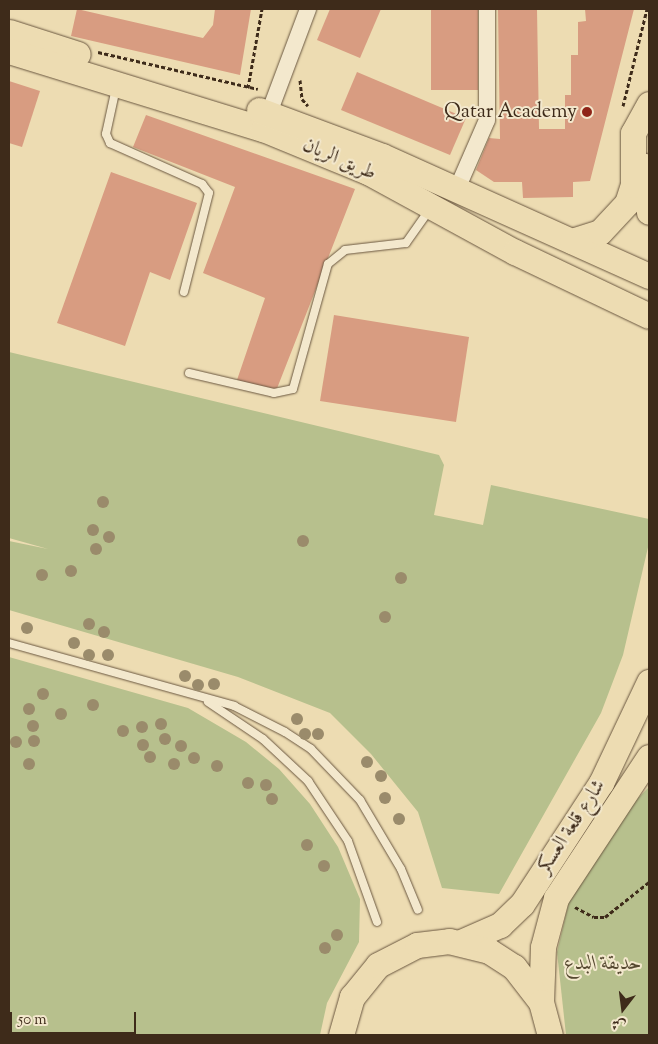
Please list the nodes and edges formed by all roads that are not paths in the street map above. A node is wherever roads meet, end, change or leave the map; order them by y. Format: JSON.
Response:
{"nodes":[{"id":1,"x":308,"y":9,"type":"edge"},
{"id":2,"x":488,"y":9,"type":"edge"},
{"id":3,"x":9,"y":32,"type":"edge"},
{"id":4,"x":9,"y":51,"type":"edge"},
{"id":5,"x":117,"y":83,"type":"junction"},
{"id":6,"x":649,"y":104,"type":"edge"},
{"id":7,"x":649,"y":112,"type":"edge"},
{"id":8,"x":266,"y":121,"type":"junction"},
{"id":9,"x":457,"y":189,"type":"junction"},
{"id":10,"x":432,"y":205,"type":"junction"},
{"id":11,"x":649,"y":212,"type":"edge"},
{"id":12,"x":572,"y":241,"type":"junction"},
{"id":13,"x":649,"y":276,"type":"edge"},
{"id":14,"x":184,"y":292,"type":"dead end"},
{"id":15,"x":649,"y":296,"type":"edge"},
{"id":16,"x":649,"y":316,"type":"edge"},
{"id":17,"x":189,"y":372,"type":"dead end"},
{"id":18,"x":9,"y":642,"type":"edge"},
{"id":19,"x":649,"y":682,"type":"edge"},
{"id":20,"x":200,"y":697,"type":"junction"},
{"id":21,"x":649,"y":758,"type":"edge"},
{"id":22,"x":418,"y":910,"type":"dead end"},
{"id":23,"x":377,"y":922,"type":"dead end"},
{"id":24,"x":461,"y":942,"type":"junction"},
{"id":25,"x":541,"y":1002,"type":"junction"},
{"id":26,"x":341,"y":1035,"type":"edge"},
{"id":27,"x":550,"y":1035,"type":"edge"}],
"edges":[{"from":1,"to":8,"type":"street"},
{"from":2,"to":9,"type":"street"},
{"from":3,"to":8,"type":"main road","name":"طريق الريان"},
{"from":4,"to":5,"type":"main road","name":"طريق الريان"},
{"from":5,"to":8,"type":"main road","name":"طريق الريان"},
{"from":5,"to":14,"type":"lane"},
{"from":6,"to":12,"type":"main road"},
{"from":7,"to":11,"type":"main road"},
{"from":8,"to":9,"type":"main road","name":"طريق الريان"},
{"from":8,"to":10,"type":"main road","name":"طريق الريان"},
{"from":9,"to":12,"type":"main road","name":"طريق الريان"},
{"from":10,"to":15,"type":"main road"},
{"from":10,"to":16,"type":"main road","name":"طريق الريان"},
{"from":10,"to":17,"type":"lane"},
{"from":12,"to":13,"type":"main road","name":"طريق الريان"},
{"from":18,"to":20,"type":"lane"},
{"from":19,"to":24,"type":"main road","name":"شارع قلعة العسكر"},
{"from":20,"to":22,"type":"lane"},
{"from":20,"to":23,"type":"lane"},
{"from":21,"to":25,"type":"main road","name":"شارع قلعة العسكر"},
{"from":24,"to":25,"type":"main road"},
{"from":24,"to":26,"type":"main road"},
{"from":25,"to":27,"type":"main road"}]}
